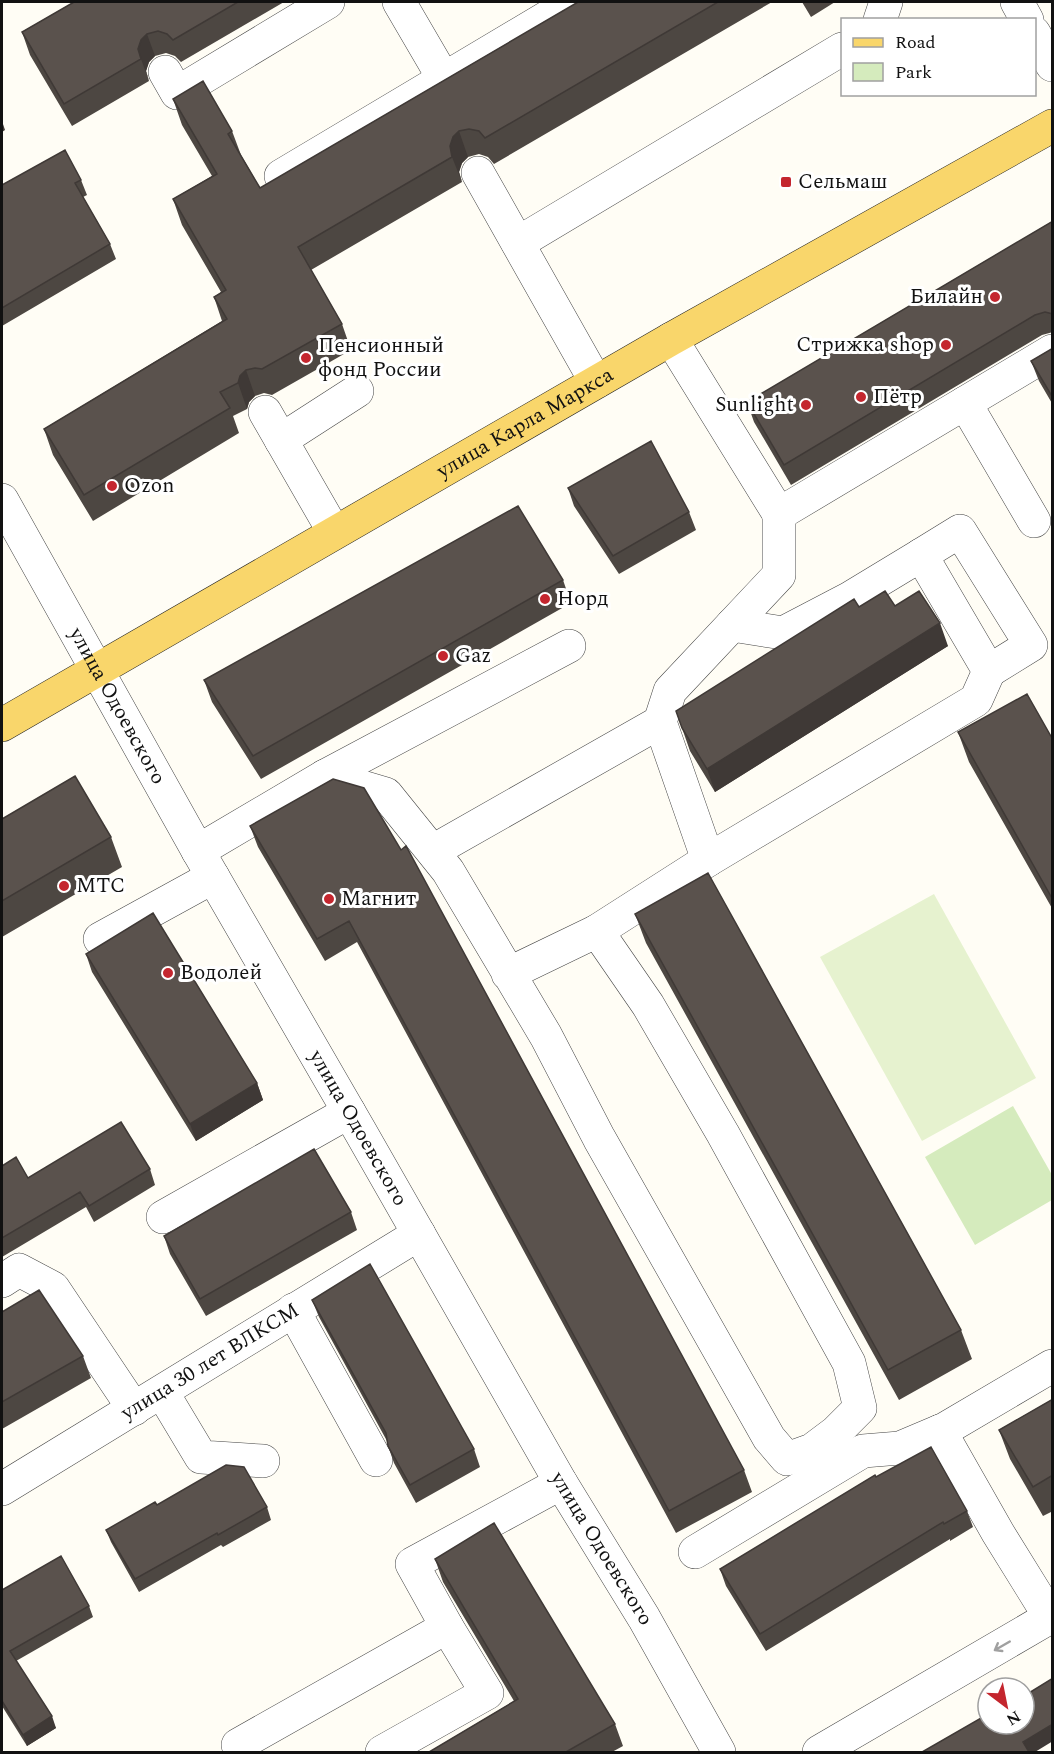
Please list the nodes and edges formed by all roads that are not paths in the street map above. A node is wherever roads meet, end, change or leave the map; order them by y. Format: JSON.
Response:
{"nodes":[{"id":1,"x":328,"y":2,"type":"edge"},
{"id":2,"x":399,"y":2,"type":"edge"},
{"id":3,"x":573,"y":2,"type":"edge"},
{"id":4,"x":886,"y":2,"type":"edge"},
{"id":5,"x":1017,"y":2,"type":"edge"},
{"id":6,"x":881,"y":18,"type":"edge"},
{"id":7,"x":1026,"y":18,"type":"edge"},
{"id":8,"x":1036,"y":35,"type":"edge"},
{"id":9,"x":841,"y":49,"type":"edge"},
{"id":10,"x":1053,"y":64,"type":"edge"},
{"id":11,"x":165,"y":72,"type":"dead end"},
{"id":12,"x":438,"y":93,"type":"junction"},
{"id":13,"x":1053,"y":126,"type":"edge"},
{"id":14,"x":478,"y":173,"type":"dead end"},
{"id":15,"x":273,"y":181,"type":"edge"},
{"id":16,"x":518,"y":243,"type":"junction"},
{"id":17,"x":671,"y":339,"type":"junction"},
{"id":18,"x":1053,"y":351,"type":"edge"},
{"id":19,"x":596,"y":382,"type":"junction"},
{"id":20,"x":357,"y":391,"type":"dead end"},
{"id":21,"x":965,"y":403,"type":"junction"},
{"id":22,"x":265,"y":412,"type":"dead end"},
{"id":23,"x":281,"y":440,"type":"junction"},
{"id":24,"x":2,"y":500,"type":"edge"},
{"id":25,"x":779,"y":514,"type":"junction"},
{"id":26,"x":1034,"y":521,"type":"dead end"},
{"id":27,"x":334,"y":532,"type":"junction"},
{"id":28,"x":921,"y":555,"type":"junction"},
{"id":29,"x":732,"y":625,"type":"junction"},
{"id":30,"x":569,"y":646,"type":"dead end"},
{"id":31,"x":97,"y":670,"type":"junction"},
{"id":32,"x":989,"y":671,"type":"junction"},
{"id":33,"x":660,"y":722,"type":"junction"},
{"id":34,"x":2,"y":724,"type":"edge"},
{"id":35,"x":325,"y":776,"type":"junction"},
{"id":36,"x":433,"y":851,"type":"junction"},
{"id":37,"x":708,"y":860,"type":"junction"},
{"id":38,"x":206,"y":864,"type":"junction"},
{"id":39,"x":597,"y":931,"type":"junction"},
{"id":40,"x":100,"y":939,"type":"dead end"},
{"id":41,"x":508,"y":974,"type":"junction"},
{"id":42,"x":349,"y":1112,"type":"junction"},
{"id":43,"x":163,"y":1217,"type":"dead end"},
{"id":44,"x":419,"y":1234,"type":"junction"},
{"id":45,"x":2,"y":1281,"type":"edge"},
{"id":46,"x":293,"y":1310,"type":"junction"},
{"id":47,"x":1053,"y":1366,"type":"edge"},
{"id":48,"x":162,"y":1392,"type":"junction"},
{"id":49,"x":134,"y":1409,"type":"junction"},
{"id":50,"x":940,"y":1431,"type":"junction"},
{"id":51,"x":376,"y":1460,"type":"dead end"},
{"id":52,"x":263,"y":1461,"type":"dead end"},
{"id":53,"x":561,"y":1483,"type":"junction"},
{"id":54,"x":2,"y":1489,"type":"edge"},
{"id":55,"x":695,"y":1552,"type":"dead end"},
{"id":56,"x":1051,"y":1617,"type":"edge"},
{"id":57,"x":447,"y":1627,"type":"junction"},
{"id":58,"x":236,"y":1750,"type":"edge"},
{"id":59,"x":382,"y":1752,"type":"edge"},
{"id":60,"x":719,"y":1752,"type":"edge"},
{"id":61,"x":819,"y":1752,"type":"edge"}],
"edges":[{"from":1,"to":11,"type":"street"},
{"from":2,"to":12,"type":"street"},
{"from":3,"to":12,"type":"street"},
{"from":4,"to":6,"type":"street"},
{"from":5,"to":7,"type":"street"},
{"from":8,"to":10,"type":"street"},
{"from":9,"to":16,"type":"street"},
{"from":12,"to":15,"type":"street"},
{"from":13,"to":17,"type":"main road","name":"улица Карла Маркса"},
{"from":14,"to":16,"type":"street"},
{"from":16,"to":19,"type":"street"},
{"from":17,"to":19,"type":"main road","name":"улица Карла Маркса"},
{"from":17,"to":25,"type":"street"},
{"from":18,"to":21,"type":"street"},
{"from":19,"to":27,"type":"main road","name":"улица Карла Маркса"},
{"from":20,"to":23,"type":"street"},
{"from":21,"to":25,"type":"street"},
{"from":21,"to":26,"type":"street"},
{"from":22,"to":23,"type":"street"},
{"from":23,"to":27,"type":"street"},
{"from":24,"to":31,"type":"street","name":"улица Одоевского"},
{"from":25,"to":29,"type":"street"},
{"from":27,"to":31,"type":"main road","name":"улица Карла Маркса"},
{"from":28,"to":29,"type":"street"},
{"from":28,"to":32,"type":"street"},
{"from":28,"to":32,"type":"street"},
{"from":29,"to":33,"type":"street"},
{"from":30,"to":35,"type":"street"},
{"from":31,"to":34,"type":"main road","name":"улица Карла Маркса"},
{"from":31,"to":38,"type":"street","name":"улица Одоевского"},
{"from":32,"to":37,"type":"street"},
{"from":33,"to":36,"type":"street"},
{"from":33,"to":37,"type":"street"},
{"from":35,"to":36,"type":"street"},
{"from":35,"to":38,"type":"street"},
{"from":36,"to":41,"type":"street"},
{"from":37,"to":39,"type":"street"},
{"from":38,"to":40,"type":"street"},
{"from":38,"to":42,"type":"street","name":"улица Одоевского"},
{"from":39,"to":41,"type":"street"},
{"from":39,"to":41,"type":"street"},
{"from":42,"to":43,"type":"street"},
{"from":42,"to":44,"type":"street","name":"улица Одоевского"},
{"from":44,"to":46,"type":"street","name":"улица 30 лет ВЛКСМ"},
{"from":44,"to":53,"type":"street","name":"улица Одоевского"},
{"from":45,"to":49,"type":"street"},
{"from":46,"to":48,"type":"street","name":"улица 30 лет ВЛКСМ"},
{"from":46,"to":51,"type":"street"},
{"from":47,"to":50,"type":"street"},
{"from":48,"to":49,"type":"street","name":"улица 30 лет ВЛКСМ"},
{"from":48,"to":52,"type":"street"},
{"from":49,"to":54,"type":"street","name":"улица 30 лет ВЛКСМ"},
{"from":50,"to":55,"type":"street"},
{"from":50,"to":56,"type":"street"},
{"from":53,"to":57,"type":"street"},
{"from":53,"to":60,"type":"street","name":"улица Одоевского"},
{"from":56,"to":61,"type":"street","one_way":true},
{"from":57,"to":58,"type":"street"},
{"from":57,"to":59,"type":"street"}]}
